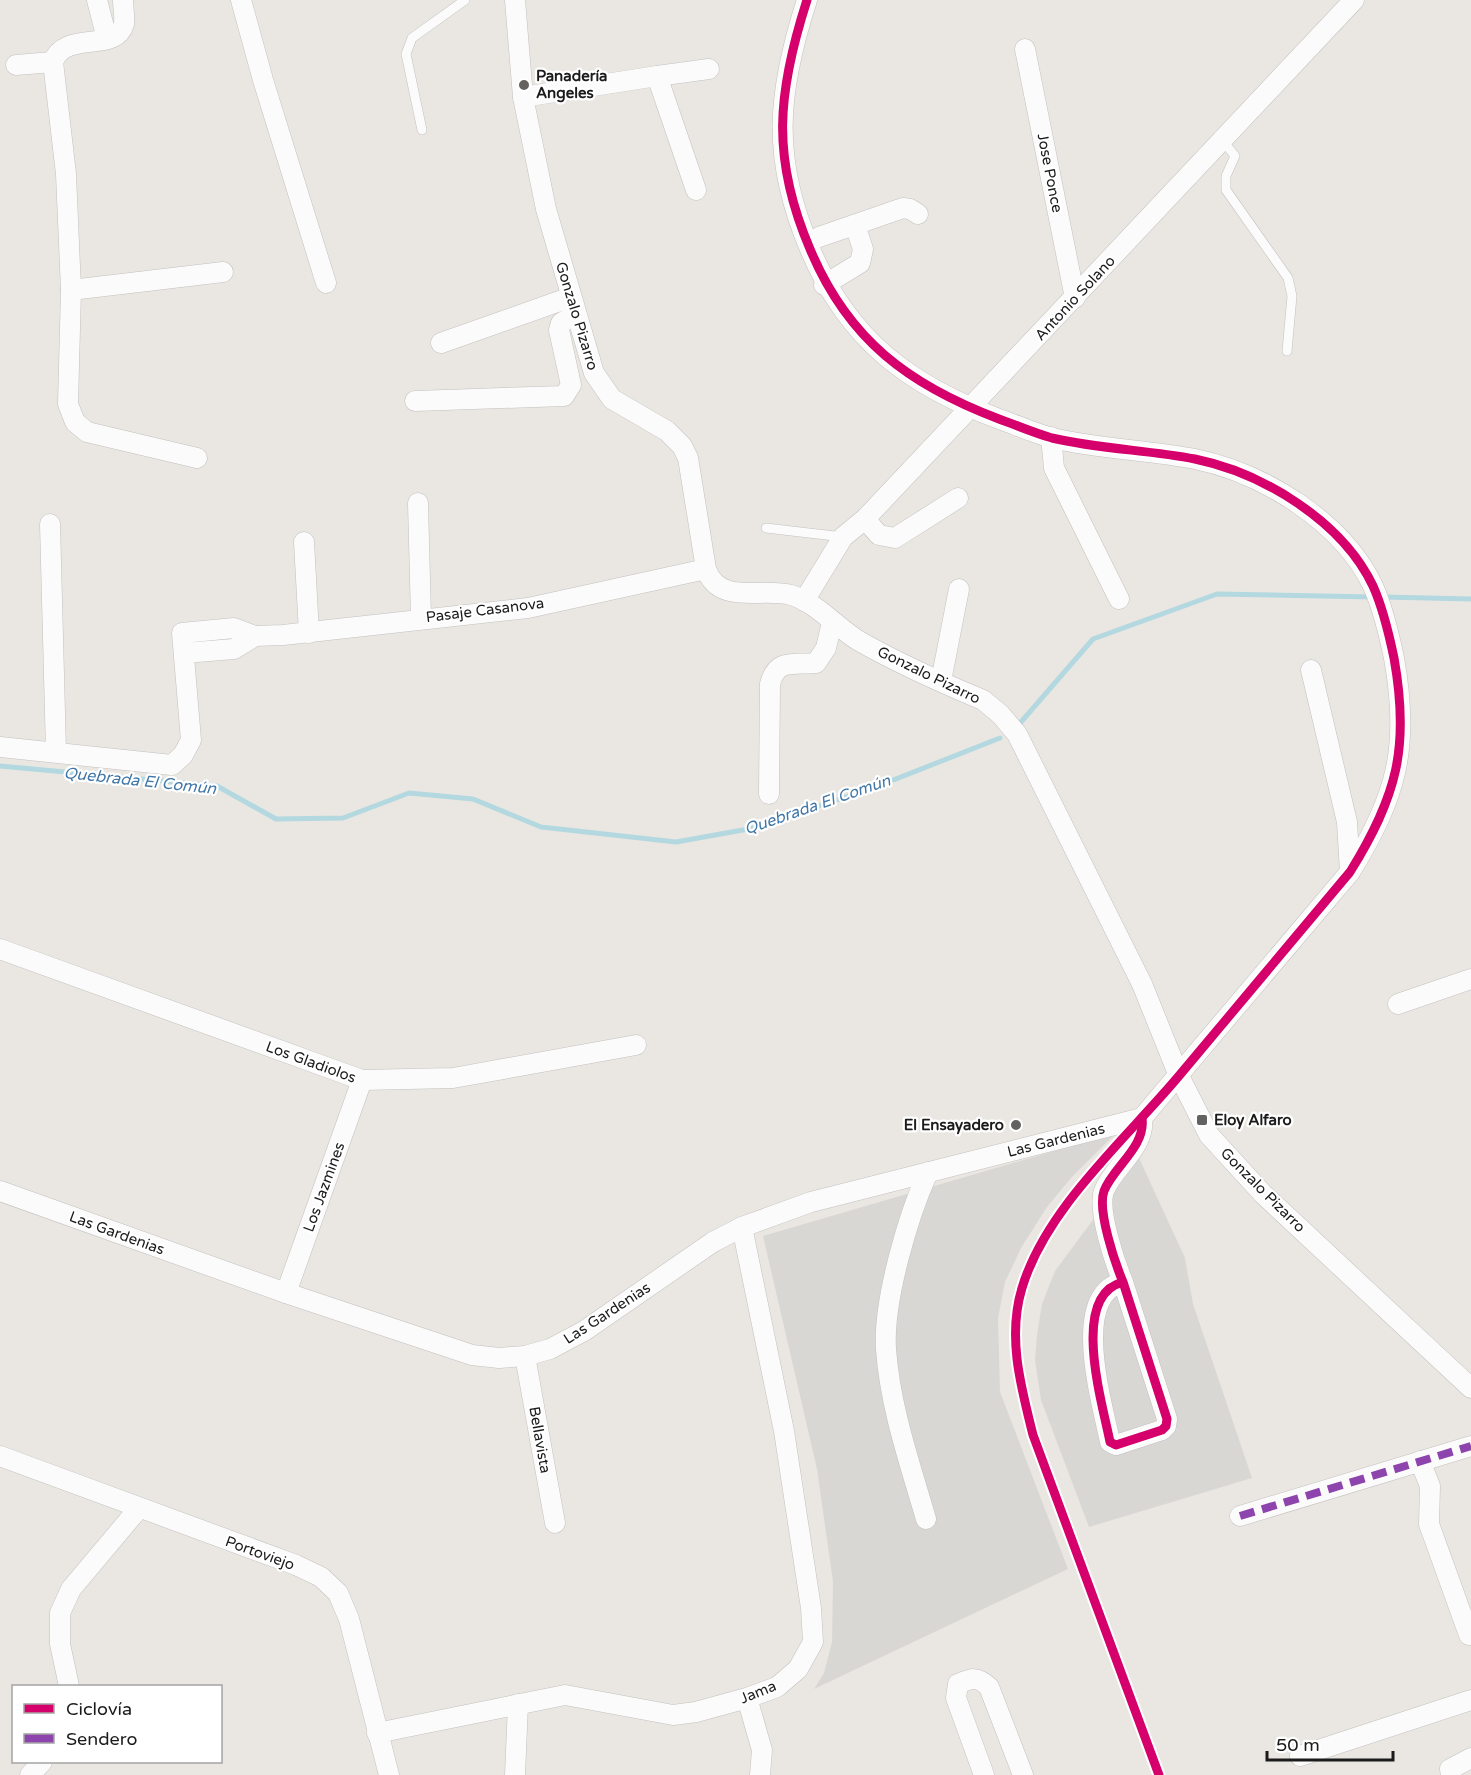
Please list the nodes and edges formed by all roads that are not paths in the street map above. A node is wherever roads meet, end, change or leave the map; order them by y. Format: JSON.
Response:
{"nodes":[{"id":1,"x":97,"y":0,"type":"edge"},
{"id":2,"x":123,"y":0,"type":"edge"},
{"id":3,"x":241,"y":0,"type":"edge"},
{"id":4,"x":465,"y":0,"type":"edge"},
{"id":5,"x":514,"y":0,"type":"edge"},
{"id":6,"x":807,"y":0,"type":"edge"},
{"id":7,"x":1354,"y":0,"type":"edge"},
{"id":8,"x":107,"y":39,"type":"junction"},
{"id":9,"x":1025,"y":48,"type":"dead end"},
{"id":10,"x":52,"y":62,"type":"junction"},
{"id":11,"x":16,"y":65,"type":"dead end"},
{"id":12,"x":709,"y":69,"type":"dead end"},
{"id":13,"x":657,"y":76,"type":"junction"},
{"id":14,"x":523,"y":97,"type":"junction"},
{"id":15,"x":422,"y":130,"type":"dead end"},
{"id":16,"x":1223,"y":141,"type":"junction"},
{"id":17,"x":696,"y":190,"type":"dead end"},
{"id":18,"x":918,"y":214,"type":"dead end"},
{"id":19,"x":855,"y":225,"type":"junction"},
{"id":20,"x":819,"y":237,"type":"dead end"},
{"id":21,"x":223,"y":272,"type":"dead end"},
{"id":22,"x":326,"y":283,"type":"dead end"},
{"id":23,"x":824,"y":285,"type":"junction"},
{"id":24,"x":71,"y":290,"type":"junction"},
{"id":25,"x":1075,"y":298,"type":"junction"},
{"id":26,"x":574,"y":306,"type":"junction"},
{"id":27,"x":441,"y":343,"type":"dead end"},
{"id":28,"x":1287,"y":351,"type":"dead end"},
{"id":29,"x":415,"y":401,"type":"dead end"},
{"id":30,"x":970,"y":408,"type":"junction"},
{"id":31,"x":1051,"y":438,"type":"junction"},
{"id":32,"x":197,"y":458,"type":"dead end"},
{"id":33,"x":958,"y":498,"type":"dead end"},
{"id":34,"x":418,"y":503,"type":"dead end"},
{"id":35,"x":865,"y":519,"type":"junction"},
{"id":36,"x":50,"y":524,"type":"dead end"},
{"id":37,"x":766,"y":528,"type":"dead end"},
{"id":38,"x":843,"y":537,"type":"junction"},
{"id":39,"x":304,"y":542,"type":"dead end"},
{"id":40,"x":706,"y":569,"type":"junction"},
{"id":41,"x":959,"y":589,"type":"dead end"},
{"id":42,"x":1119,"y":599,"type":"dead end"},
{"id":43,"x":804,"y":601,"type":"junction"},
{"id":44,"x":421,"y":618,"type":"junction"},
{"id":45,"x":832,"y":622,"type":"junction"},
{"id":46,"x":309,"y":633,"type":"junction"},
{"id":47,"x":258,"y":636,"type":"junction"},
{"id":48,"x":184,"y":653,"type":"junction"},
{"id":49,"x":1311,"y":670,"type":"dead end"},
{"id":50,"x":941,"y":681,"type":"junction"},
{"id":51,"x":0,"y":747,"type":"edge"},
{"id":52,"x":56,"y":752,"type":"junction"},
{"id":53,"x":770,"y":794,"type":"dead end"},
{"id":54,"x":1350,"y":872,"type":"junction"},
{"id":55,"x":0,"y":949,"type":"edge"},
{"id":56,"x":1471,"y":979,"type":"edge"},
{"id":57,"x":1398,"y":1004,"type":"dead end"},
{"id":58,"x":636,"y":1045,"type":"dead end"},
{"id":59,"x":1179,"y":1076,"type":"junction"},
{"id":60,"x":362,"y":1080,"type":"junction"},
{"id":61,"x":1142,"y":1118,"type":"junction"},
{"id":62,"x":928,"y":1172,"type":"junction"},
{"id":63,"x":0,"y":1191,"type":"edge"},
{"id":64,"x":742,"y":1227,"type":"junction"},
{"id":65,"x":1123,"y":1282,"type":"junction"},
{"id":66,"x":286,"y":1293,"type":"junction"},
{"id":67,"x":525,"y":1356,"type":"junction"},
{"id":68,"x":1468,"y":1380,"type":"edge"},
{"id":69,"x":1471,"y":1446,"type":"edge"},
{"id":70,"x":0,"y":1456,"type":"edge"},
{"id":71,"x":1420,"y":1461,"type":"junction"},
{"id":72,"x":139,"y":1508,"type":"junction"},
{"id":73,"x":1240,"y":1516,"type":"dead end"},
{"id":74,"x":926,"y":1519,"type":"dead end"},
{"id":75,"x":555,"y":1523,"type":"dead end"},
{"id":76,"x":1469,"y":1635,"type":"dead end"},
{"id":77,"x":69,"y":1685,"type":"edge"},
{"id":78,"x":747,"y":1698,"type":"junction"},
{"id":79,"x":1471,"y":1700,"type":"edge"},
{"id":80,"x":518,"y":1704,"type":"junction"},
{"id":81,"x":377,"y":1732,"type":"junction"},
{"id":82,"x":1300,"y":1756,"type":"dead end"},
{"id":83,"x":1471,"y":1758,"type":"edge"},
{"id":84,"x":40,"y":1763,"type":"edge"},
{"id":85,"x":30,"y":1775,"type":"edge"},
{"id":86,"x":389,"y":1775,"type":"edge"},
{"id":87,"x":515,"y":1775,"type":"edge"},
{"id":88,"x":760,"y":1775,"type":"edge"},
{"id":89,"x":984,"y":1775,"type":"edge"},
{"id":90,"x":1023,"y":1775,"type":"edge"},
{"id":91,"x":1451,"y":1775,"type":"edge"}],
"edges":[{"from":1,"to":8,"type":"street"},
{"from":2,"to":8,"type":"street"},
{"from":3,"to":22,"type":"street"},
{"from":4,"to":15,"type":"lane"},
{"from":5,"to":14,"type":"street","name":"Gonzalo Pizarro"},
{"from":6,"to":23,"type":"street"},
{"from":7,"to":16,"type":"street","name":"Antonio Solano"},
{"from":8,"to":10,"type":"street"},
{"from":9,"to":25,"type":"street","name":"Jose Ponce"},
{"from":10,"to":11,"type":"street"},
{"from":10,"to":24,"type":"street"},
{"from":12,"to":13,"type":"street"},
{"from":13,"to":14,"type":"street"},
{"from":13,"to":17,"type":"street"},
{"from":14,"to":26,"type":"street","name":"Gonzalo Pizarro"},
{"from":16,"to":25,"type":"street","name":"Antonio Solano"},
{"from":16,"to":28,"type":"lane"},
{"from":18,"to":19,"type":"street"},
{"from":19,"to":20,"type":"street"},
{"from":19,"to":23,"type":"street"},
{"from":21,"to":24,"type":"street"},
{"from":23,"to":30,"type":"street"},
{"from":24,"to":32,"type":"street"},
{"from":25,"to":30,"type":"street","name":"Antonio Solano"},
{"from":26,"to":27,"type":"street"},
{"from":26,"to":29,"type":"street"},
{"from":26,"to":40,"type":"street","name":"Gonzalo Pizarro"},
{"from":30,"to":31,"type":"street"},
{"from":30,"to":35,"type":"street","name":"Antonio Solano"},
{"from":31,"to":42,"type":"street"},
{"from":31,"to":54,"type":"street"},
{"from":33,"to":35,"type":"street"},
{"from":34,"to":44,"type":"street"},
{"from":35,"to":38,"type":"street","name":"Antonio Solano"},
{"from":36,"to":52,"type":"street"},
{"from":37,"to":38,"type":"lane"},
{"from":38,"to":43,"type":"street","name":"Antonio Solano"},
{"from":39,"to":46,"type":"street"},
{"from":40,"to":43,"type":"street","name":"Gonzalo Pizarro"},
{"from":40,"to":44,"type":"street","name":"Pasaje Casanova"},
{"from":41,"to":50,"type":"street"},
{"from":43,"to":45,"type":"street","name":"Gonzalo Pizarro"},
{"from":44,"to":46,"type":"street","name":"Pasaje Casanova"},
{"from":45,"to":50,"type":"street","name":"Gonzalo Pizarro"},
{"from":45,"to":53,"type":"street"},
{"from":46,"to":47,"type":"street","name":"Pasaje Casanova"},
{"from":47,"to":48,"type":"street"},
{"from":47,"to":48,"type":"street"},
{"from":48,"to":52,"type":"street"},
{"from":49,"to":54,"type":"street"},
{"from":50,"to":59,"type":"street","name":"Gonzalo Pizarro"},
{"from":51,"to":52,"type":"street"},
{"from":54,"to":59,"type":"street"},
{"from":55,"to":60,"type":"street","name":"Los Gladiolos"},
{"from":56,"to":57,"type":"street"},
{"from":58,"to":60,"type":"street","name":"Los Gladiolos"},
{"from":59,"to":61,"type":"street"},
{"from":59,"to":68,"type":"street","name":"Gonzalo Pizarro"},
{"from":60,"to":66,"type":"street","name":"Los Jazmines"},
{"from":61,"to":62,"type":"street","name":"Las Gardenias"},
{"from":61,"to":65,"type":"street"},
{"from":62,"to":64,"type":"street","name":"Las Gardenias"},
{"from":62,"to":74,"type":"street"},
{"from":63,"to":66,"type":"street","name":"Las Gardenias"},
{"from":64,"to":67,"type":"street","name":"Las Gardenias"},
{"from":64,"to":78,"type":"street","name":"Jama"},
{"from":65,"to":65,"type":"street"},
{"from":66,"to":67,"type":"street","name":"Las Gardenias"},
{"from":67,"to":75,"type":"street","name":"Bellavista"},
{"from":69,"to":71,"type":"street"},
{"from":70,"to":72,"type":"street","name":"Portoviejo"},
{"from":71,"to":73,"type":"street"},
{"from":71,"to":76,"type":"street"},
{"from":72,"to":77,"type":"street"},
{"from":72,"to":81,"type":"street","name":"Portoviejo"},
{"from":78,"to":80,"type":"street","name":"Jama"},
{"from":78,"to":88,"type":"street"},
{"from":79,"to":82,"type":"street"},
{"from":80,"to":81,"type":"street","name":"Jama"},
{"from":80,"to":87,"type":"street"},
{"from":81,"to":86,"type":"street","name":"Portoviejo"},
{"from":83,"to":91,"type":"street"},
{"from":84,"to":85,"type":"street"},
{"from":89,"to":90,"type":"street"}]}
